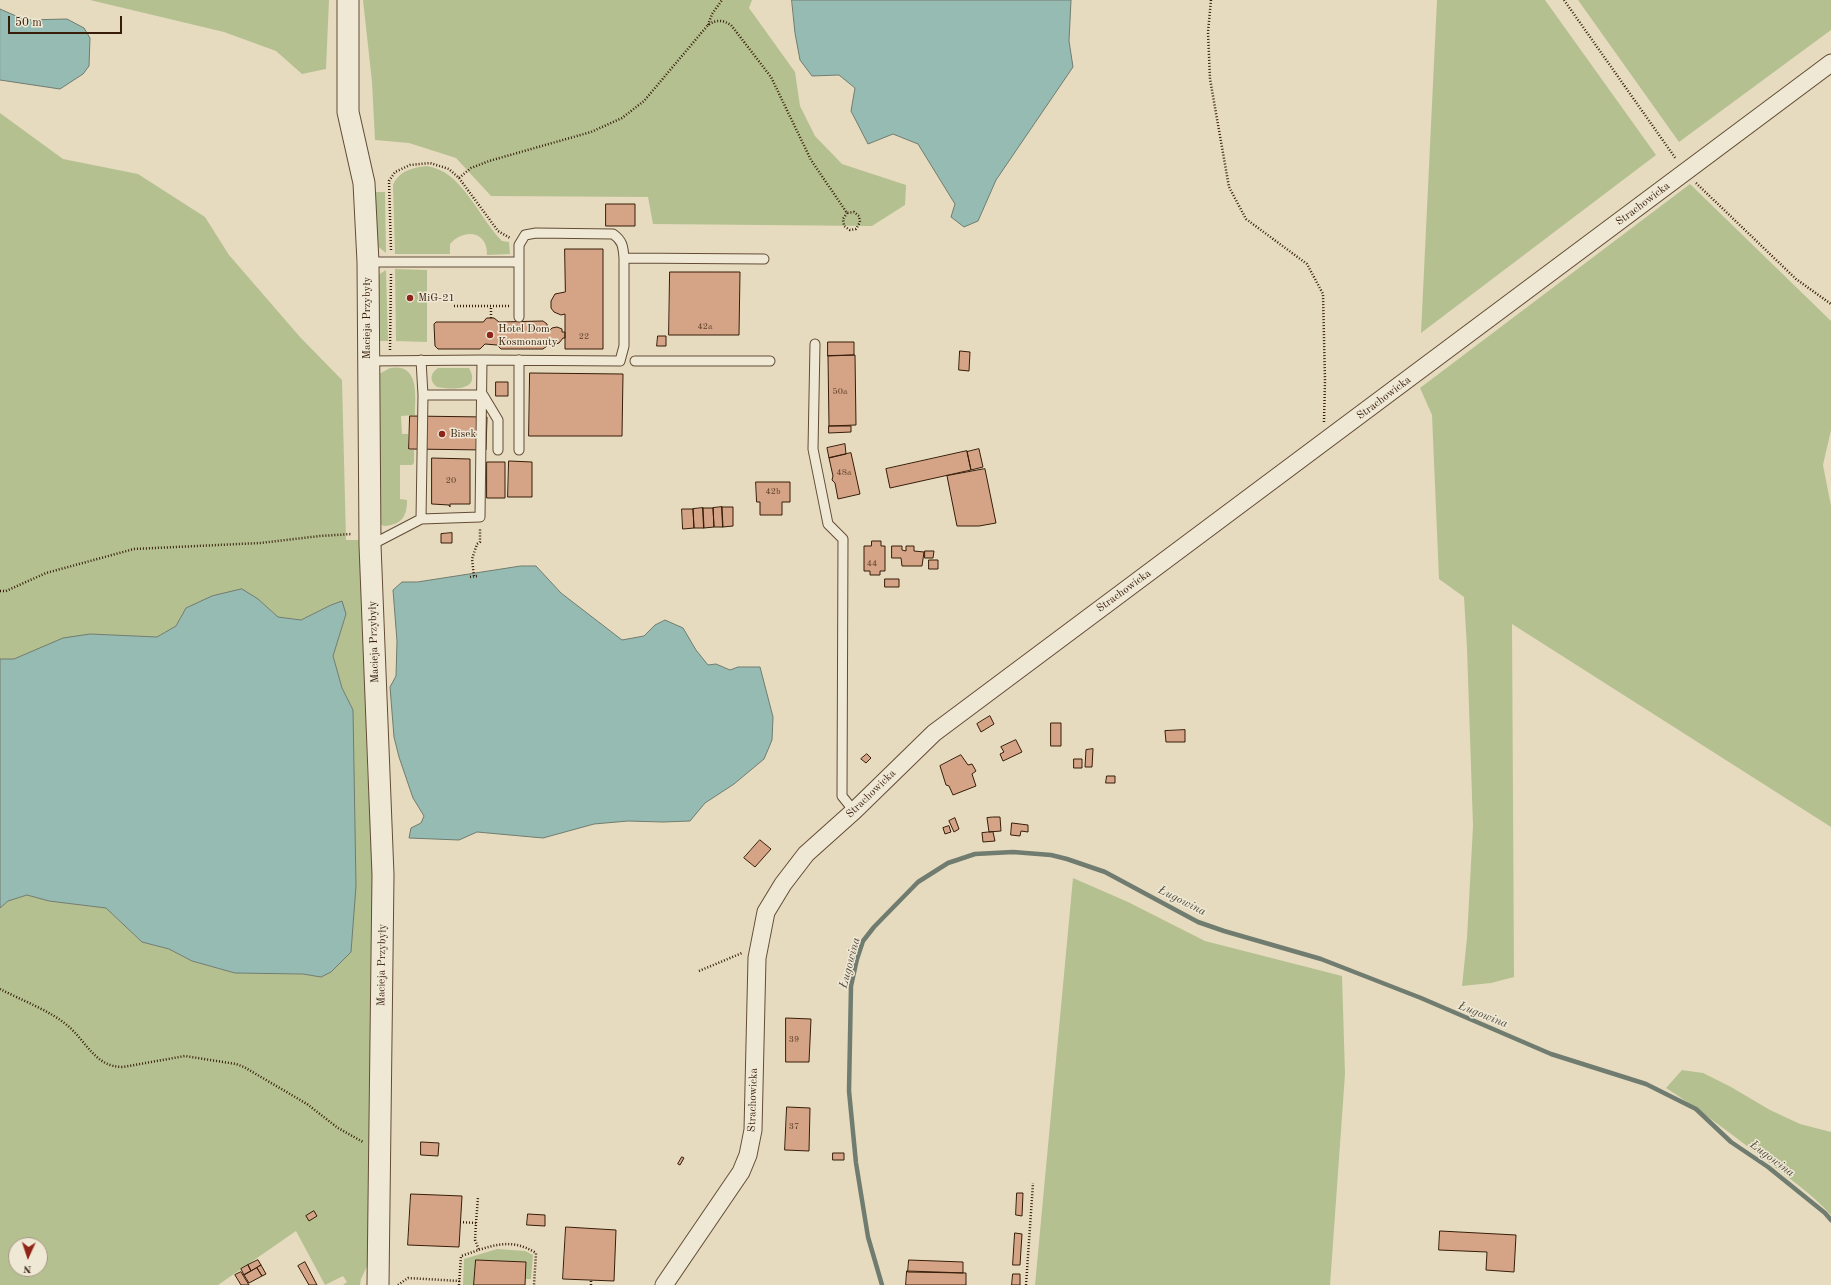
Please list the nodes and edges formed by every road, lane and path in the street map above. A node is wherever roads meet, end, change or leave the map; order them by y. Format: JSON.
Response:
{"nodes":[{"id":1,"x":348,"y":0,"type":"edge"},
{"id":2,"x":722,"y":0,"type":"edge"},
{"id":3,"x":1211,"y":0,"type":"edge"},
{"id":4,"x":1564,"y":0,"type":"edge"},
{"id":5,"x":708,"y":25,"type":"junction"},
{"id":6,"x":1831,"y":63,"type":"edge"},
{"id":7,"x":1686,"y":172,"type":"junction"},
{"id":8,"x":459,"y":178,"type":"junction"},
{"id":9,"x":1700,"y":188,"type":"dead end"},
{"id":10,"x":847,"y":213,"type":"junction"},
{"id":11,"x":519,"y":244,"type":"junction"},
{"id":12,"x":624,"y":258,"type":"junction"},
{"id":13,"x":764,"y":259,"type":"dead end"},
{"id":14,"x":368,"y":262,"type":"junction"},
{"id":15,"x":391,"y":262,"type":"junction"},
{"id":16,"x":519,"y":262,"type":"junction"},
{"id":17,"x":1831,"y":304,"type":"edge"},
{"id":18,"x":454,"y":306,"type":"dead end"},
{"id":19,"x":491,"y":306,"type":"junction"},
{"id":20,"x":519,"y":306,"type":"junction"},
{"id":21,"x":519,"y":317,"type":"dead end"},
{"id":22,"x":491,"y":318,"type":"dead end"},
{"id":23,"x":815,"y":344,"type":"dead end"},
{"id":24,"x":421,"y":360,"type":"junction"},
{"id":25,"x":482,"y":360,"type":"junction"},
{"id":26,"x":519,"y":360,"type":"junction"},
{"id":27,"x":367,"y":361,"type":"junction"},
{"id":28,"x":390,"y":361,"type":"junction"},
{"id":29,"x":635,"y":361,"type":"dead end"},
{"id":30,"x":770,"y":361,"type":"dead end"},
{"id":31,"x":423,"y":395,"type":"junction"},
{"id":32,"x":482,"y":395,"type":"junction"},
{"id":33,"x":1324,"y":442,"type":"junction"},
{"id":34,"x":498,"y":450,"type":"dead end"},
{"id":35,"x":519,"y":450,"type":"dead end"},
{"id":36,"x":480,"y":517,"type":"junction"},
{"id":37,"x":421,"y":519,"type":"junction"},
{"id":38,"x":370,"y":539,"type":"junction"},
{"id":39,"x":474,"y":576,"type":"dead end"},
{"id":40,"x":0,"y":591,"type":"edge"},
{"id":41,"x":854,"y":811,"type":"junction"},
{"id":42,"x":758,"y":952,"type":"junction"},
{"id":43,"x":699,"y":971,"type":"dead end"},
{"id":44,"x":0,"y":989,"type":"edge"},
{"id":45,"x":379,"y":1146,"type":"junction"},
{"id":46,"x":1033,"y":1183,"type":"dead end"},
{"id":47,"x":478,"y":1197,"type":"dead end"},
{"id":48,"x":460,"y":1222,"type":"dead end"},
{"id":49,"x":476,"y":1223,"type":"junction"},
{"id":50,"x":479,"y":1250,"type":"junction"},
{"id":51,"x":591,"y":1280,"type":"dead end"},
{"id":52,"x":460,"y":1281,"type":"junction"},
{"id":53,"x":378,"y":1285,"type":"edge"},
{"id":54,"x":398,"y":1285,"type":"edge"},
{"id":55,"x":459,"y":1285,"type":"edge"},
{"id":56,"x":534,"y":1285,"type":"edge"},
{"id":57,"x":591,"y":1285,"type":"edge"},
{"id":58,"x":664,"y":1285,"type":"edge"},
{"id":59,"x":1026,"y":1285,"type":"edge"}],
"edges":[{"from":1,"to":14,"type":"street","name":"Macieja Przybyły"},
{"from":2,"to":5,"type":"path"},
{"from":3,"to":33,"type":"path"},
{"from":4,"to":7,"type":"path"},
{"from":5,"to":8,"type":"path"},
{"from":5,"to":10,"type":"path"},
{"from":6,"to":7,"type":"street","name":"Strachowicka"},
{"from":7,"to":33,"type":"street","name":"Strachowicka"},
{"from":8,"to":11,"type":"path"},
{"from":8,"to":15,"type":"path"},
{"from":9,"to":17,"type":"path"},
{"from":10,"to":10,"type":"path"},
{"from":11,"to":12,"type":"lane"},
{"from":11,"to":16,"type":"lane"},
{"from":12,"to":13,"type":"lane"},
{"from":12,"to":26,"type":"lane"},
{"from":14,"to":15,"type":"lane"},
{"from":14,"to":27,"type":"street","name":"Macieja Przybyły"},
{"from":15,"to":16,"type":"lane"},
{"from":15,"to":28,"type":"path"},
{"from":16,"to":20,"type":"lane"},
{"from":18,"to":19,"type":"path"},
{"from":19,"to":20,"type":"path"},
{"from":19,"to":22,"type":"path"},
{"from":20,"to":21,"type":"lane"},
{"from":23,"to":41,"type":"lane"},
{"from":24,"to":25,"type":"lane"},
{"from":24,"to":28,"type":"lane"},
{"from":24,"to":31,"type":"lane"},
{"from":25,"to":26,"type":"lane"},
{"from":25,"to":32,"type":"lane"},
{"from":26,"to":35,"type":"lane"},
{"from":27,"to":28,"type":"lane"},
{"from":27,"to":38,"type":"street","name":"Macieja Przybyły"},
{"from":29,"to":30,"type":"lane"},
{"from":31,"to":32,"type":"lane"},
{"from":31,"to":37,"type":"lane"},
{"from":32,"to":34,"type":"lane"},
{"from":32,"to":36,"type":"lane"},
{"from":33,"to":41,"type":"street","name":"Strachowicka"},
{"from":36,"to":37,"type":"lane"},
{"from":36,"to":39,"type":"path"},
{"from":37,"to":38,"type":"lane"},
{"from":38,"to":40,"type":"path"},
{"from":38,"to":45,"type":"street","name":"Macieja Przybyły"},
{"from":41,"to":42,"type":"street","name":"Strachowicka"},
{"from":42,"to":43,"type":"path"},
{"from":42,"to":58,"type":"street","name":"Strachowicka"},
{"from":44,"to":45,"type":"path"},
{"from":45,"to":53,"type":"street","name":"Macieja Przybyły"},
{"from":46,"to":59,"type":"path"},
{"from":47,"to":49,"type":"path"},
{"from":48,"to":49,"type":"path"},
{"from":49,"to":50,"type":"path"},
{"from":50,"to":52,"type":"path"},
{"from":50,"to":56,"type":"path"},
{"from":51,"to":57,"type":"path"},
{"from":52,"to":54,"type":"path"},
{"from":52,"to":55,"type":"path"}]}
